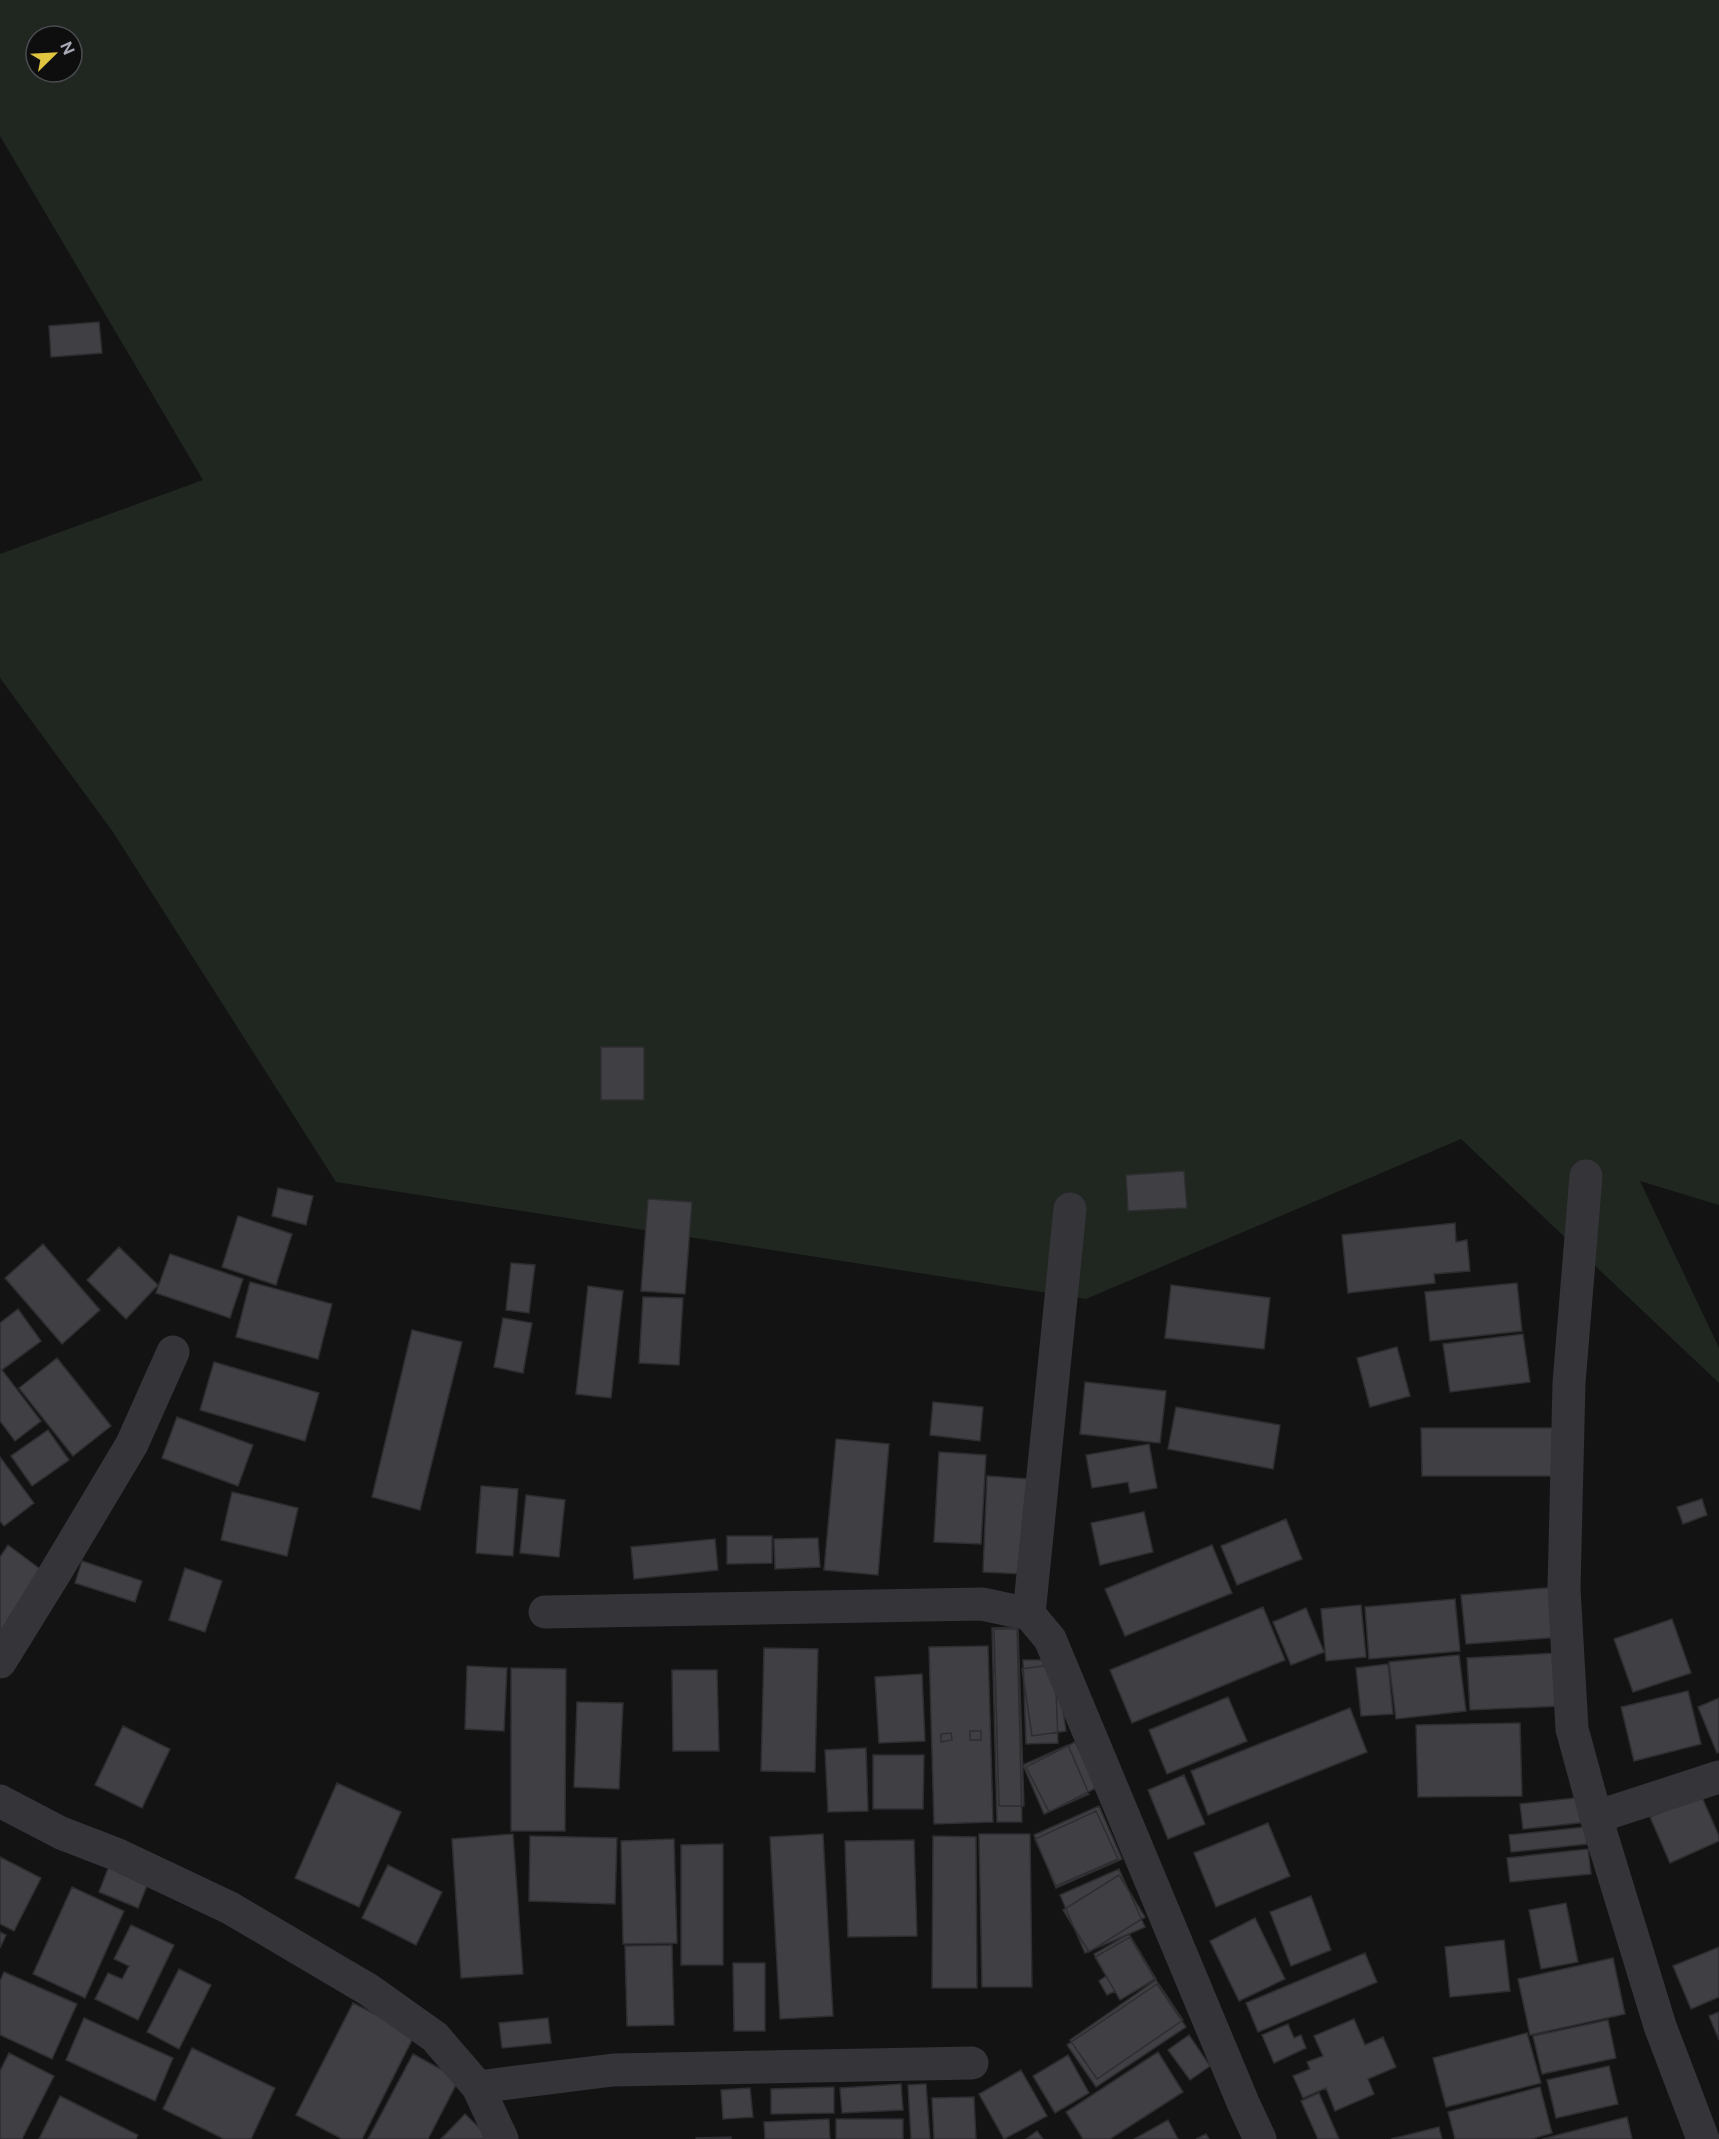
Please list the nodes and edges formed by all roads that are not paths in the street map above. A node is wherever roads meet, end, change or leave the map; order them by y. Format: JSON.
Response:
{"nodes":[{"id":1,"x":1586,"y":1176,"type":"dead end"},
{"id":2,"x":1070,"y":1209,"type":"dead end"},
{"id":3,"x":173,"y":1352,"type":"dead end"},
{"id":4,"x":545,"y":1612,"type":"dead end"},
{"id":5,"x":1029,"y":1614,"type":"junction"},
{"id":6,"x":0,"y":1662,"type":"edge"},
{"id":7,"x":1719,"y":1777,"type":"edge"},
{"id":8,"x":0,"y":1801,"type":"edge"},
{"id":9,"x":1596,"y":1817,"type":"junction"},
{"id":10,"x":972,"y":2063,"type":"dead end"},
{"id":11,"x":478,"y":2087,"type":"junction"},
{"id":12,"x":502,"y":2139,"type":"edge"},
{"id":13,"x":1260,"y":2139,"type":"edge"},
{"id":14,"x":1703,"y":2139,"type":"edge"}],
"edges":[{"from":1,"to":9,"type":"street"},
{"from":2,"to":5,"type":"street"},
{"from":3,"to":6,"type":"street"},
{"from":4,"to":5,"type":"street"},
{"from":5,"to":13,"type":"street"},
{"from":7,"to":9,"type":"street"},
{"from":8,"to":11,"type":"street"},
{"from":9,"to":14,"type":"street"},
{"from":10,"to":11,"type":"street"},
{"from":11,"to":12,"type":"street"}]}
